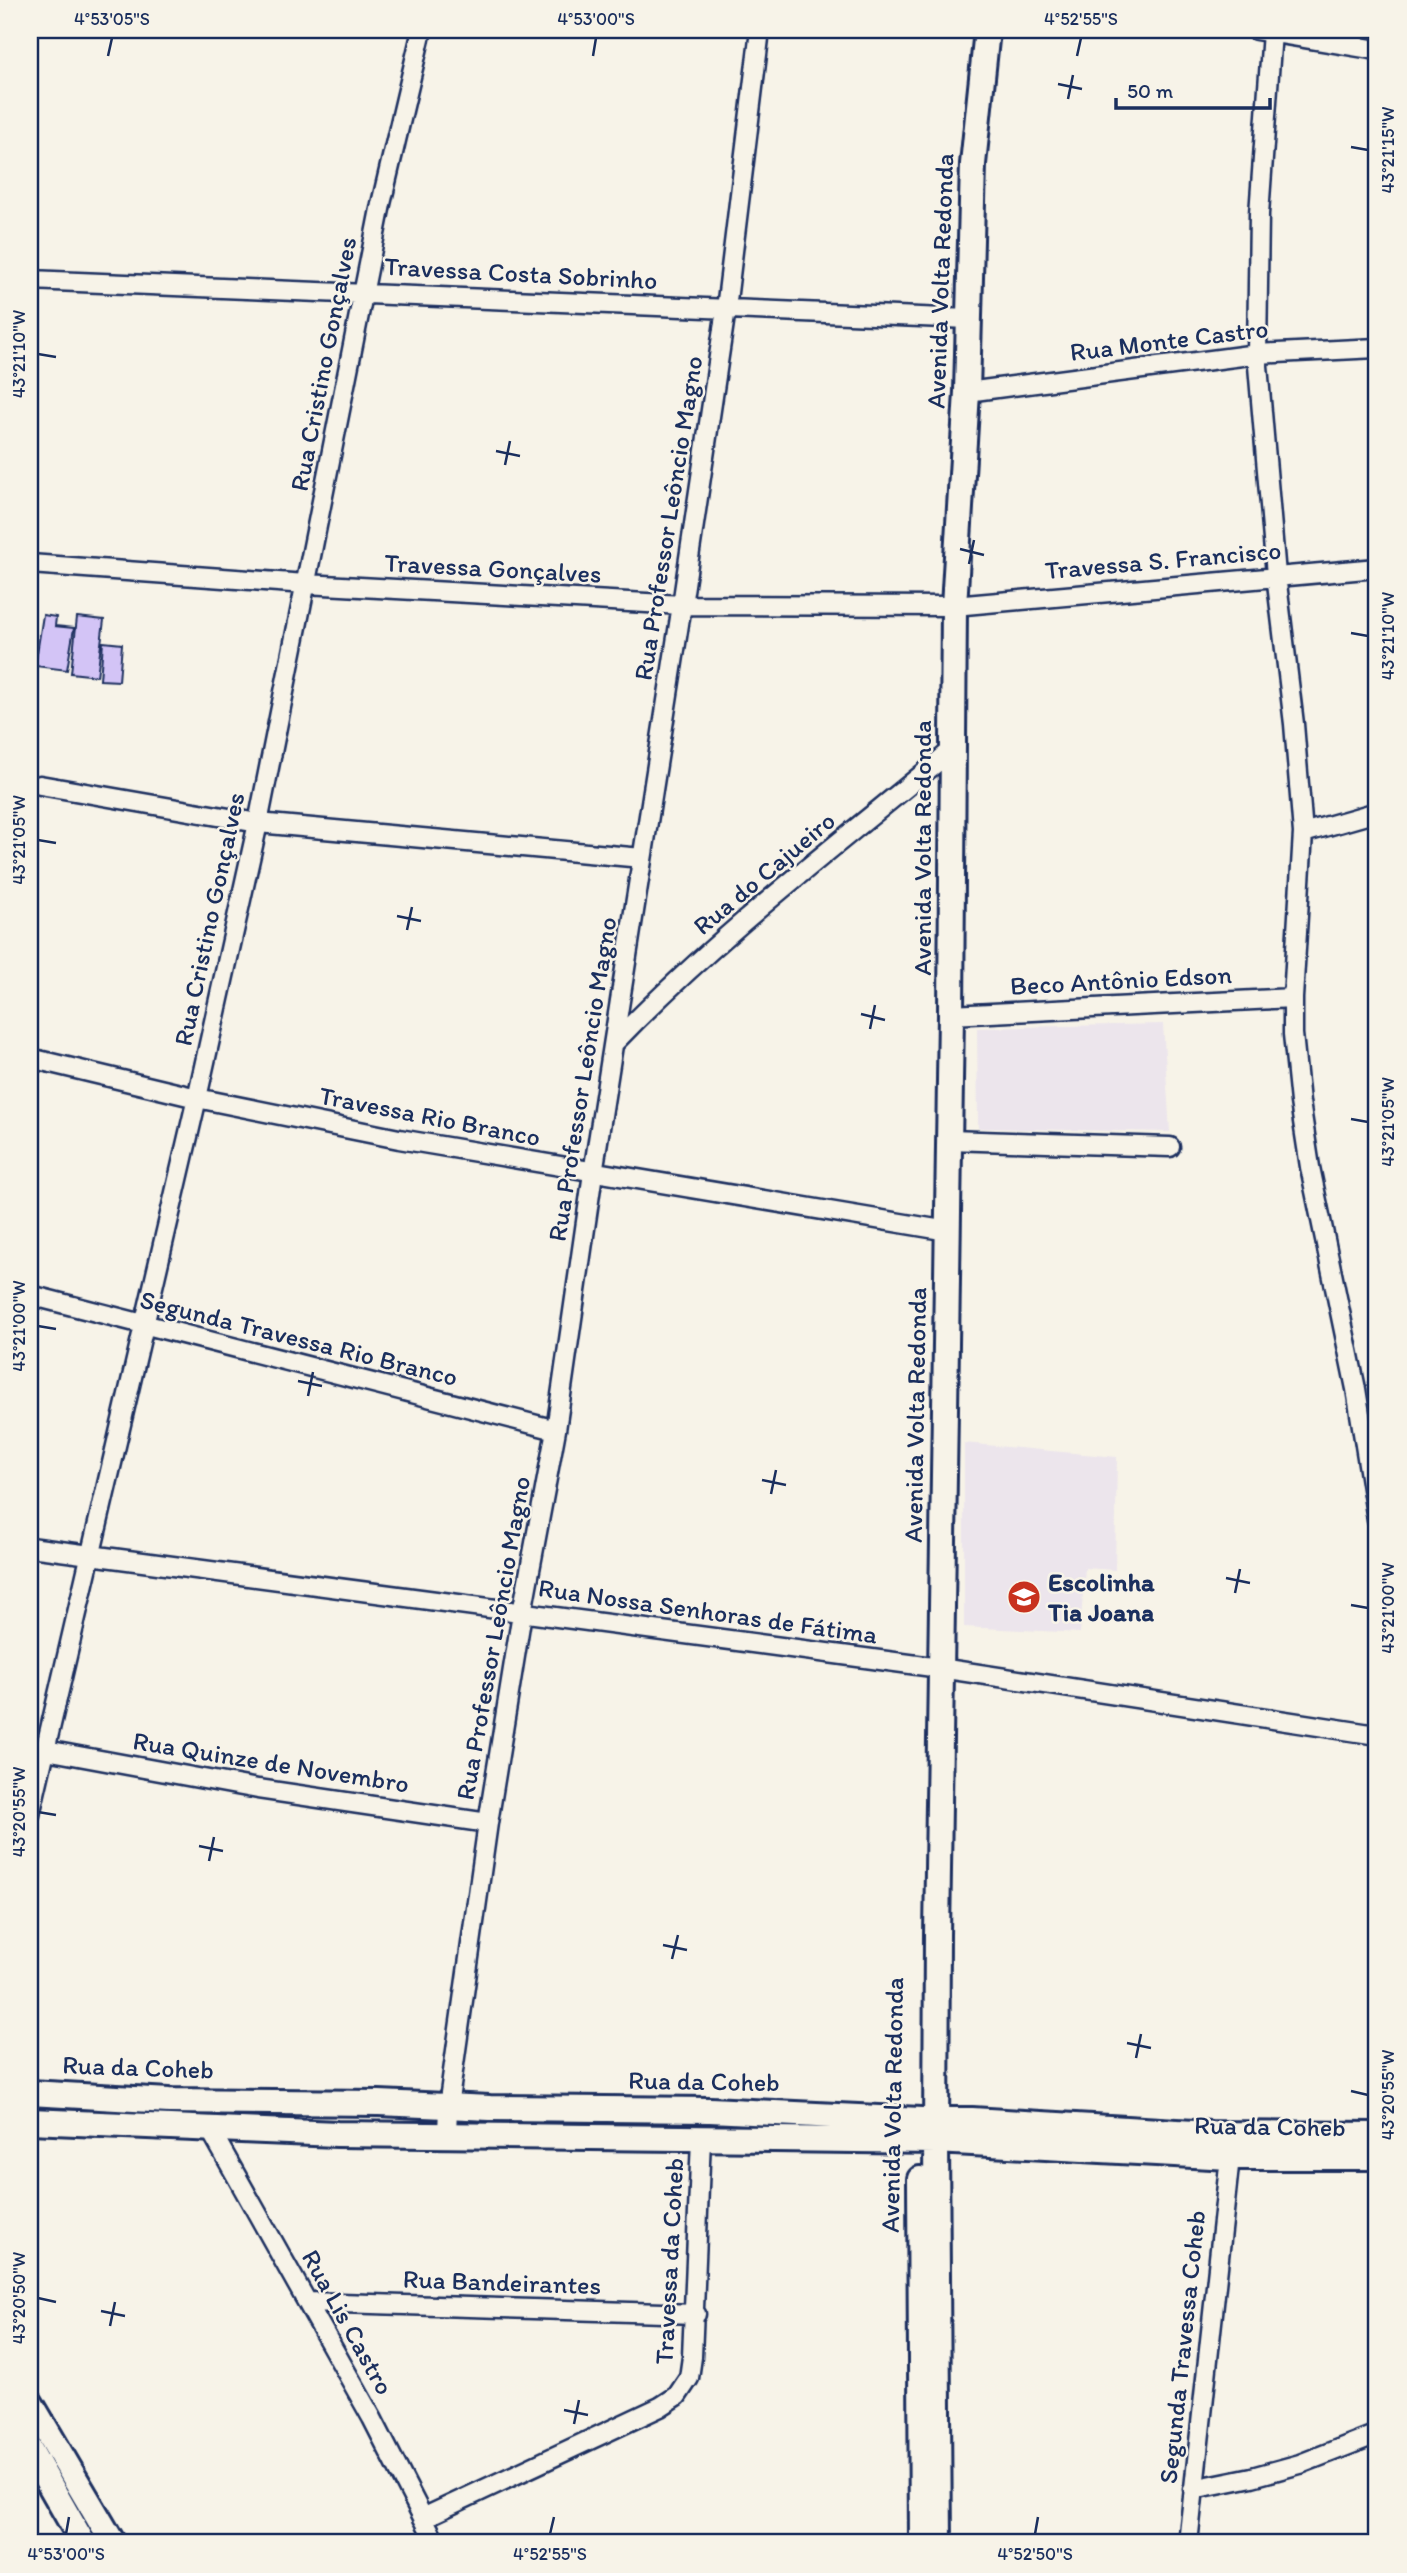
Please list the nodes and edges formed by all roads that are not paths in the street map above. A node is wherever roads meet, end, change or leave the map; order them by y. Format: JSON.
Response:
{"nodes":[{"id":1,"x":422,"y":30,"type":"edge"},
{"id":2,"x":760,"y":30,"type":"edge"},
{"id":3,"x":987,"y":30,"type":"edge"},
{"id":4,"x":1264,"y":31,"type":"edge"},
{"id":5,"x":1377,"y":50,"type":"edge"},
{"id":6,"x":30,"y":280,"type":"edge"},
{"id":7,"x":365,"y":293,"type":"junction"},
{"id":8,"x":726,"y":309,"type":"junction"},
{"id":9,"x":968,"y":319,"type":"junction"},
{"id":10,"x":1377,"y":348,"type":"edge"},
{"id":11,"x":1257,"y":354,"type":"junction"},
{"id":12,"x":967,"y":392,"type":"junction"},
{"id":13,"x":30,"y":564,"type":"edge"},
{"id":14,"x":1377,"y":568,"type":"edge"},
{"id":15,"x":1276,"y":575,"type":"junction"},
{"id":16,"x":306,"y":584,"type":"junction"},
{"id":17,"x":682,"y":606,"type":"junction"},
{"id":18,"x":954,"y":606,"type":"junction"},
{"id":19,"x":952,"y":750,"type":"junction"},
{"id":20,"x":40,"y":785,"type":"dead end"},
{"id":21,"x":1377,"y":812,"type":"edge"},
{"id":22,"x":258,"y":823,"type":"junction"},
{"id":23,"x":1303,"y":833,"type":"junction"},
{"id":24,"x":642,"y":858,"type":"junction"},
{"id":25,"x":1293,"y":999,"type":"junction"},
{"id":26,"x":951,"y":1015,"type":"junction"},
{"id":27,"x":615,"y":1042,"type":"junction"},
{"id":28,"x":30,"y":1058,"type":"edge"},
{"id":29,"x":197,"y":1098,"type":"junction"},
{"id":30,"x":949,"y":1140,"type":"junction"},
{"id":31,"x":1170,"y":1147,"type":"dead end"},
{"id":32,"x":593,"y":1173,"type":"junction"},
{"id":33,"x":948,"y":1231,"type":"junction"},
{"id":34,"x":30,"y":1295,"type":"edge"},
{"id":35,"x":143,"y":1325,"type":"junction"},
{"id":36,"x":556,"y":1430,"type":"junction"},
{"id":37,"x":1377,"y":1520,"type":"edge"},
{"id":38,"x":30,"y":1547,"type":"edge"},
{"id":39,"x":90,"y":1556,"type":"junction"},
{"id":40,"x":522,"y":1613,"type":"junction"},
{"id":41,"x":940,"y":1668,"type":"junction"},
{"id":42,"x":1377,"y":1735,"type":"edge"},
{"id":43,"x":46,"y":1750,"type":"junction"},
{"id":44,"x":30,"y":1815,"type":"edge"},
{"id":45,"x":488,"y":1824,"type":"junction"},
{"id":46,"x":30,"y":2093,"type":"edge"},
{"id":47,"x":448,"y":2107,"type":"junction"},
{"id":48,"x":30,"y":2121,"type":"edge"},
{"id":49,"x":210,"y":2129,"type":"junction"},
{"id":50,"x":928,"y":2131,"type":"junction"},
{"id":51,"x":447,"y":2134,"type":"junction"},
{"id":52,"x":1377,"y":2135,"type":"edge"},
{"id":53,"x":702,"y":2139,"type":"junction"},
{"id":54,"x":1230,"y":2157,"type":"junction"},
{"id":55,"x":1377,"y":2157,"type":"edge"},
{"id":56,"x":307,"y":2302,"type":"junction"},
{"id":57,"x":695,"y":2314,"type":"junction"},
{"id":58,"x":30,"y":2402,"type":"edge"},
{"id":59,"x":1377,"y":2434,"type":"edge"},
{"id":60,"x":30,"y":2451,"type":"edge"},
{"id":61,"x":1193,"y":2489,"type":"junction"},
{"id":62,"x":424,"y":2518,"type":"junction"},
{"id":63,"x":83,"y":2543,"type":"edge"},
{"id":64,"x":113,"y":2543,"type":"edge"},
{"id":65,"x":436,"y":2543,"type":"edge"},
{"id":66,"x":922,"y":2543,"type":"edge"},
{"id":67,"x":939,"y":2543,"type":"edge"},
{"id":68,"x":1188,"y":2543,"type":"edge"}],
"edges":[{"from":1,"to":7,"type":"street","name":"Rua Cristino Gonçalves"},
{"from":2,"to":8,"type":"street","name":"Rua Professor Leôncio Magno"},
{"from":3,"to":9,"type":"street","name":"Avenida Volta Redonda"},
{"from":4,"to":5,"type":"street"},
{"from":4,"to":11,"type":"street"},
{"from":6,"to":7,"type":"street","name":"Travessa Costa Sobrinho"},
{"from":7,"to":8,"type":"street","name":"Travessa Costa Sobrinho"},
{"from":7,"to":16,"type":"street","name":"Rua Cristino Gonçalves"},
{"from":8,"to":9,"type":"street","name":"Travessa Costa Sobrinho"},
{"from":8,"to":17,"type":"street","name":"Rua Professor Leôncio Magno"},
{"from":9,"to":12,"type":"street","name":"Avenida Volta Redonda"},
{"from":10,"to":11,"type":"street","name":"Rua Monte Castro"},
{"from":11,"to":12,"type":"street","name":"Rua Monte Castro"},
{"from":11,"to":15,"type":"street"},
{"from":12,"to":18,"type":"street","name":"Avenida Volta Redonda"},
{"from":13,"to":16,"type":"street","name":"Travessa Gonçalves"},
{"from":14,"to":15,"type":"street","name":"Travessa S. Francisco"},
{"from":15,"to":18,"type":"street","name":"Travessa S. Francisco"},
{"from":15,"to":23,"type":"street"},
{"from":16,"to":17,"type":"street","name":"Travessa Gonçalves"},
{"from":16,"to":22,"type":"street","name":"Rua Cristino Gonçalves"},
{"from":17,"to":18,"type":"street","name":"Travessa Gonçalves"},
{"from":17,"to":24,"type":"street","name":"Rua Professor Leôncio Magno"},
{"from":18,"to":19,"type":"street","name":"Avenida Volta Redonda"},
{"from":19,"to":26,"type":"street","name":"Avenida Volta Redonda"},
{"from":19,"to":27,"type":"street","name":"Rua do Cajueiro"},
{"from":20,"to":22,"type":"street"},
{"from":21,"to":23,"type":"street"},
{"from":22,"to":24,"type":"street"},
{"from":22,"to":29,"type":"street","name":"Rua Cristino Gonçalves"},
{"from":23,"to":25,"type":"street"},
{"from":24,"to":27,"type":"street","name":"Rua Professor Leôncio Magno"},
{"from":25,"to":26,"type":"street","name":"Beco Antônio Edson"},
{"from":25,"to":37,"type":"street"},
{"from":26,"to":30,"type":"street","name":"Avenida Volta Redonda"},
{"from":27,"to":32,"type":"street","name":"Rua Professor Leôncio Magno"},
{"from":28,"to":29,"type":"street","name":"Travessa Rio Branco"},
{"from":29,"to":32,"type":"street","name":"Travessa Rio Branco"},
{"from":29,"to":35,"type":"street","name":"Rua Cristino Gonçalves"},
{"from":30,"to":31,"type":"street"},
{"from":30,"to":33,"type":"street","name":"Avenida Volta Redonda"},
{"from":32,"to":33,"type":"street","name":"Travessa Rio Branco"},
{"from":32,"to":36,"type":"street","name":"Rua Professor Leôncio Magno"},
{"from":33,"to":41,"type":"street","name":"Avenida Volta Redonda"},
{"from":34,"to":35,"type":"street","name":"Segunda Travessa Rio Branco"},
{"from":35,"to":36,"type":"street","name":"Segunda Travessa Rio Branco"},
{"from":35,"to":39,"type":"street","name":"Rua Cristino Gonçalves"},
{"from":36,"to":40,"type":"street","name":"Rua Professor Leôncio Magno"},
{"from":38,"to":39,"type":"street","name":"Rua Nossa Senhoras de Fátima"},
{"from":39,"to":40,"type":"street","name":"Rua Nossa Senhoras de Fátima"},
{"from":39,"to":43,"type":"street","name":"Rua Cristino Gonçalves"},
{"from":40,"to":41,"type":"street","name":"Rua Nossa Senhoras de Fátima"},
{"from":40,"to":45,"type":"street","name":"Rua Professor Leôncio Magno"},
{"from":41,"to":42,"type":"street","name":"Rua Nossa Senhoras de Fátima"},
{"from":41,"to":50,"type":"street","name":"Avenida Volta Redonda"},
{"from":43,"to":44,"type":"street","name":"Rua Cristino Gonçalves"},
{"from":43,"to":45,"type":"street","name":"Rua Quinze de Novembro"},
{"from":45,"to":47,"type":"street","name":"Rua Professor Leôncio Magno"},
{"from":46,"to":47,"type":"street","name":"Rua da Coheb"},
{"from":47,"to":50,"type":"street","name":"Rua da Coheb"},
{"from":47,"to":51,"type":"street","name":"Rua Professor Leôncio Magno"},
{"from":48,"to":49,"type":"street","name":"Rua da Coheb"},
{"from":49,"to":51,"type":"street","name":"Rua da Coheb"},
{"from":49,"to":56,"type":"street","name":"Rua Lis Castro"},
{"from":50,"to":52,"type":"street","name":"Rua da Coheb"},
{"from":50,"to":53,"type":"street","name":"Rua da Coheb"},
{"from":50,"to":54,"type":"street","name":"Rua da Coheb"},
{"from":50,"to":66,"type":"street","name":"Avenida Volta Redonda"},
{"from":50,"to":67,"type":"street","name":"Avenida Volta Redonda"},
{"from":51,"to":53,"type":"street","name":"Rua da Coheb"},
{"from":53,"to":57,"type":"street","name":"Travessa da Coheb"},
{"from":54,"to":55,"type":"street","name":"Rua da Coheb"},
{"from":54,"to":61,"type":"street","name":"Segunda Travessa Coheb"},
{"from":56,"to":57,"type":"street","name":"Rua Bandeirantes"},
{"from":56,"to":62,"type":"street","name":"Rua Lis Castro"},
{"from":57,"to":62,"type":"street","name":"Travessa da Coheb"},
{"from":58,"to":64,"type":"street"},
{"from":59,"to":61,"type":"street"},
{"from":60,"to":63,"type":"street"},
{"from":61,"to":68,"type":"street","name":"Segunda Travessa Coheb"},
{"from":62,"to":65,"type":"street","name":"Rua Lis Castro"}]}
